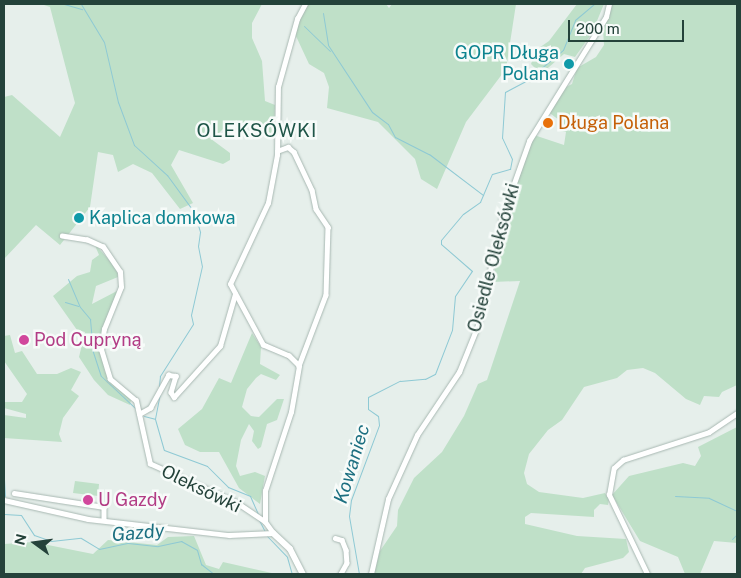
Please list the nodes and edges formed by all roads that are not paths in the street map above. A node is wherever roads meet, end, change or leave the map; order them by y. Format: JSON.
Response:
{"nodes":[{"id":1,"x":305,"y":4,"type":"edge"},
{"id":2,"x":609,"y":4,"type":"edge"},
{"id":3,"x":277,"y":151,"type":"junction"},
{"id":4,"x":62,"y":236,"type":"dead end"},
{"id":5,"x":235,"y":294,"type":"junction"},
{"id":6,"x":299,"y":366,"type":"junction"},
{"id":7,"x":737,"y":413,"type":"edge"},
{"id":8,"x":139,"y":414,"type":"junction"},
{"id":9,"x":14,"y":493,"type":"dead end"},
{"id":10,"x":4,"y":500,"type":"edge"},
{"id":11,"x":104,"y":520,"type":"junction"},
{"id":12,"x":265,"y":522,"type":"junction"},
{"id":13,"x":270,"y":534,"type":"junction"},
{"id":14,"x":336,"y":538,"type":"dead end"},
{"id":15,"x":303,"y":574,"type":"edge"},
{"id":16,"x":341,"y":574,"type":"edge"},
{"id":17,"x":371,"y":574,"type":"edge"},
{"id":18,"x":646,"y":574,"type":"edge"}],
"edges":[{"from":1,"to":3,"type":"street"},
{"from":2,"to":17,"type":"street","name":"Osiedle Oleksówki"},
{"from":3,"to":5,"type":"street"},
{"from":3,"to":6,"type":"street"},
{"from":4,"to":8,"type":"street","name":"Oleksówki"},
{"from":5,"to":6,"type":"street"},
{"from":5,"to":8,"type":"street"},
{"from":6,"to":12,"type":"street"},
{"from":7,"to":18,"type":"street"},
{"from":8,"to":12,"type":"street","name":"Oleksówki"},
{"from":9,"to":11,"type":"street"},
{"from":10,"to":11,"type":"street"},
{"from":11,"to":13,"type":"street"},
{"from":12,"to":13,"type":"street","name":"Oleksówki"},
{"from":13,"to":15,"type":"street"},
{"from":14,"to":16,"type":"street"}]}
